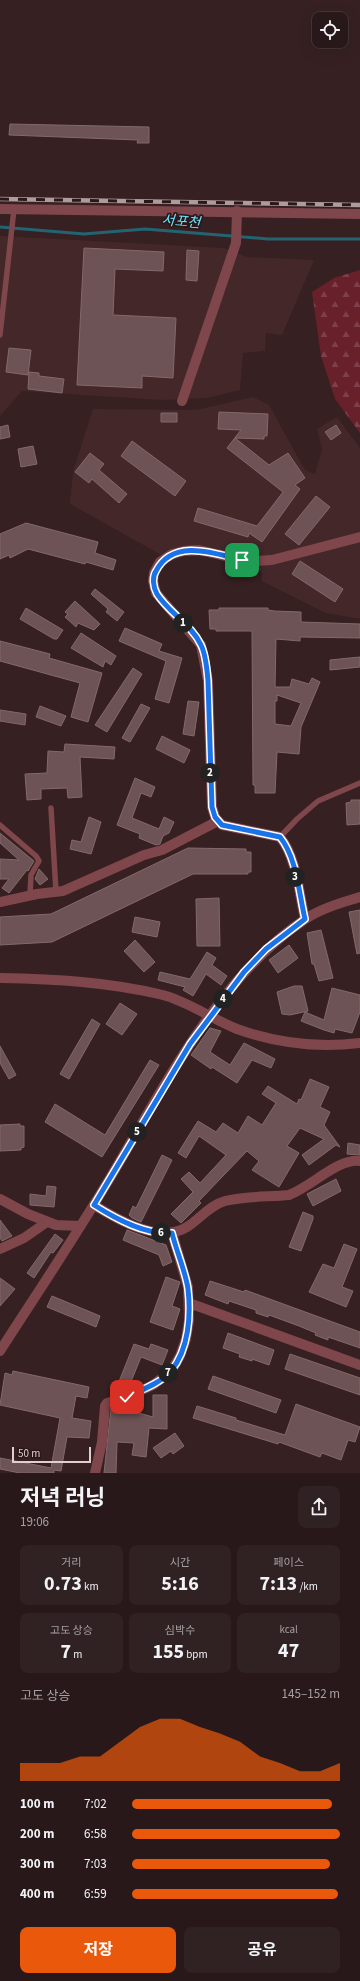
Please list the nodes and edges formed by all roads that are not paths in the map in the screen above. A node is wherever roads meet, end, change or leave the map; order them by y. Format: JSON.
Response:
{"nodes":[{"id":1,"x":0,"y":209,"type":"edge"},
{"id":2,"x":14,"y":209,"type":"junction"},
{"id":3,"x":236,"y":211,"type":"junction"},
{"id":4,"x":360,"y":214,"type":"edge"},
{"id":5,"x":0,"y":335,"type":"edge"},
{"id":6,"x":182,"y":401,"type":"dead end"},
{"id":7,"x":360,"y":537,"type":"edge"},
{"id":8,"x":360,"y":783,"type":"edge"},
{"id":9,"x":51,"y":808,"type":"dead end"},
{"id":10,"x":218,"y":821,"type":"junction"},
{"id":11,"x":0,"y":825,"type":"edge"},
{"id":12,"x":280,"y":837,"type":"junction"},
{"id":13,"x":56,"y":892,"type":"junction"},
{"id":14,"x":30,"y":895,"type":"junction"},
{"id":15,"x":360,"y":897,"type":"edge"},
{"id":16,"x":0,"y":902,"type":"edge"},
{"id":17,"x":305,"y":919,"type":"junction"},
{"id":18,"x":0,"y":978,"type":"edge"},
{"id":19,"x":211,"y":1016,"type":"junction"},
{"id":20,"x":360,"y":1043,"type":"edge"},
{"id":21,"x":360,"y":1161,"type":"edge"},
{"id":22,"x":0,"y":1199,"type":"edge"},
{"id":23,"x":94,"y":1205,"type":"junction"},
{"id":24,"x":47,"y":1222,"type":"junction"},
{"id":25,"x":80,"y":1226,"type":"junction"},
{"id":26,"x":172,"y":1233,"type":"junction"},
{"id":27,"x":0,"y":1249,"type":"edge"},
{"id":28,"x":189,"y":1303,"type":"junction"},
{"id":29,"x":0,"y":1351,"type":"edge"},
{"id":30,"x":360,"y":1365,"type":"edge"},
{"id":31,"x":95,"y":1473,"type":"edge"}],
"edges":[{"from":1,"to":2,"type":"street"},
{"from":2,"to":3,"type":"street"},
{"from":2,"to":5,"type":"lane"},
{"from":3,"to":4,"type":"street"},
{"from":3,"to":6,"type":"street"},
{"from":7,"to":10,"type":"street"},
{"from":8,"to":12,"type":"lane"},
{"from":9,"to":13,"type":"lane"},
{"from":10,"to":12,"type":"street"},
{"from":10,"to":13,"type":"street"},
{"from":11,"to":14,"type":"lane"},
{"from":12,"to":17,"type":"street"},
{"from":13,"to":14,"type":"street"},
{"from":14,"to":16,"type":"street"},
{"from":15,"to":17,"type":"street"},
{"from":17,"to":19,"type":"street"},
{"from":18,"to":19,"type":"street"},
{"from":19,"to":20,"type":"street"},
{"from":19,"to":23,"type":"street"},
{"from":21,"to":26,"type":"street"},
{"from":22,"to":24,"type":"street"},
{"from":23,"to":25,"type":"street"},
{"from":23,"to":26,"type":"street"},
{"from":24,"to":25,"type":"street"},
{"from":24,"to":27,"type":"street"},
{"from":25,"to":29,"type":"street"},
{"from":26,"to":28,"type":"street"},
{"from":28,"to":30,"type":"street"},
{"from":28,"to":31,"type":"street"}]}
